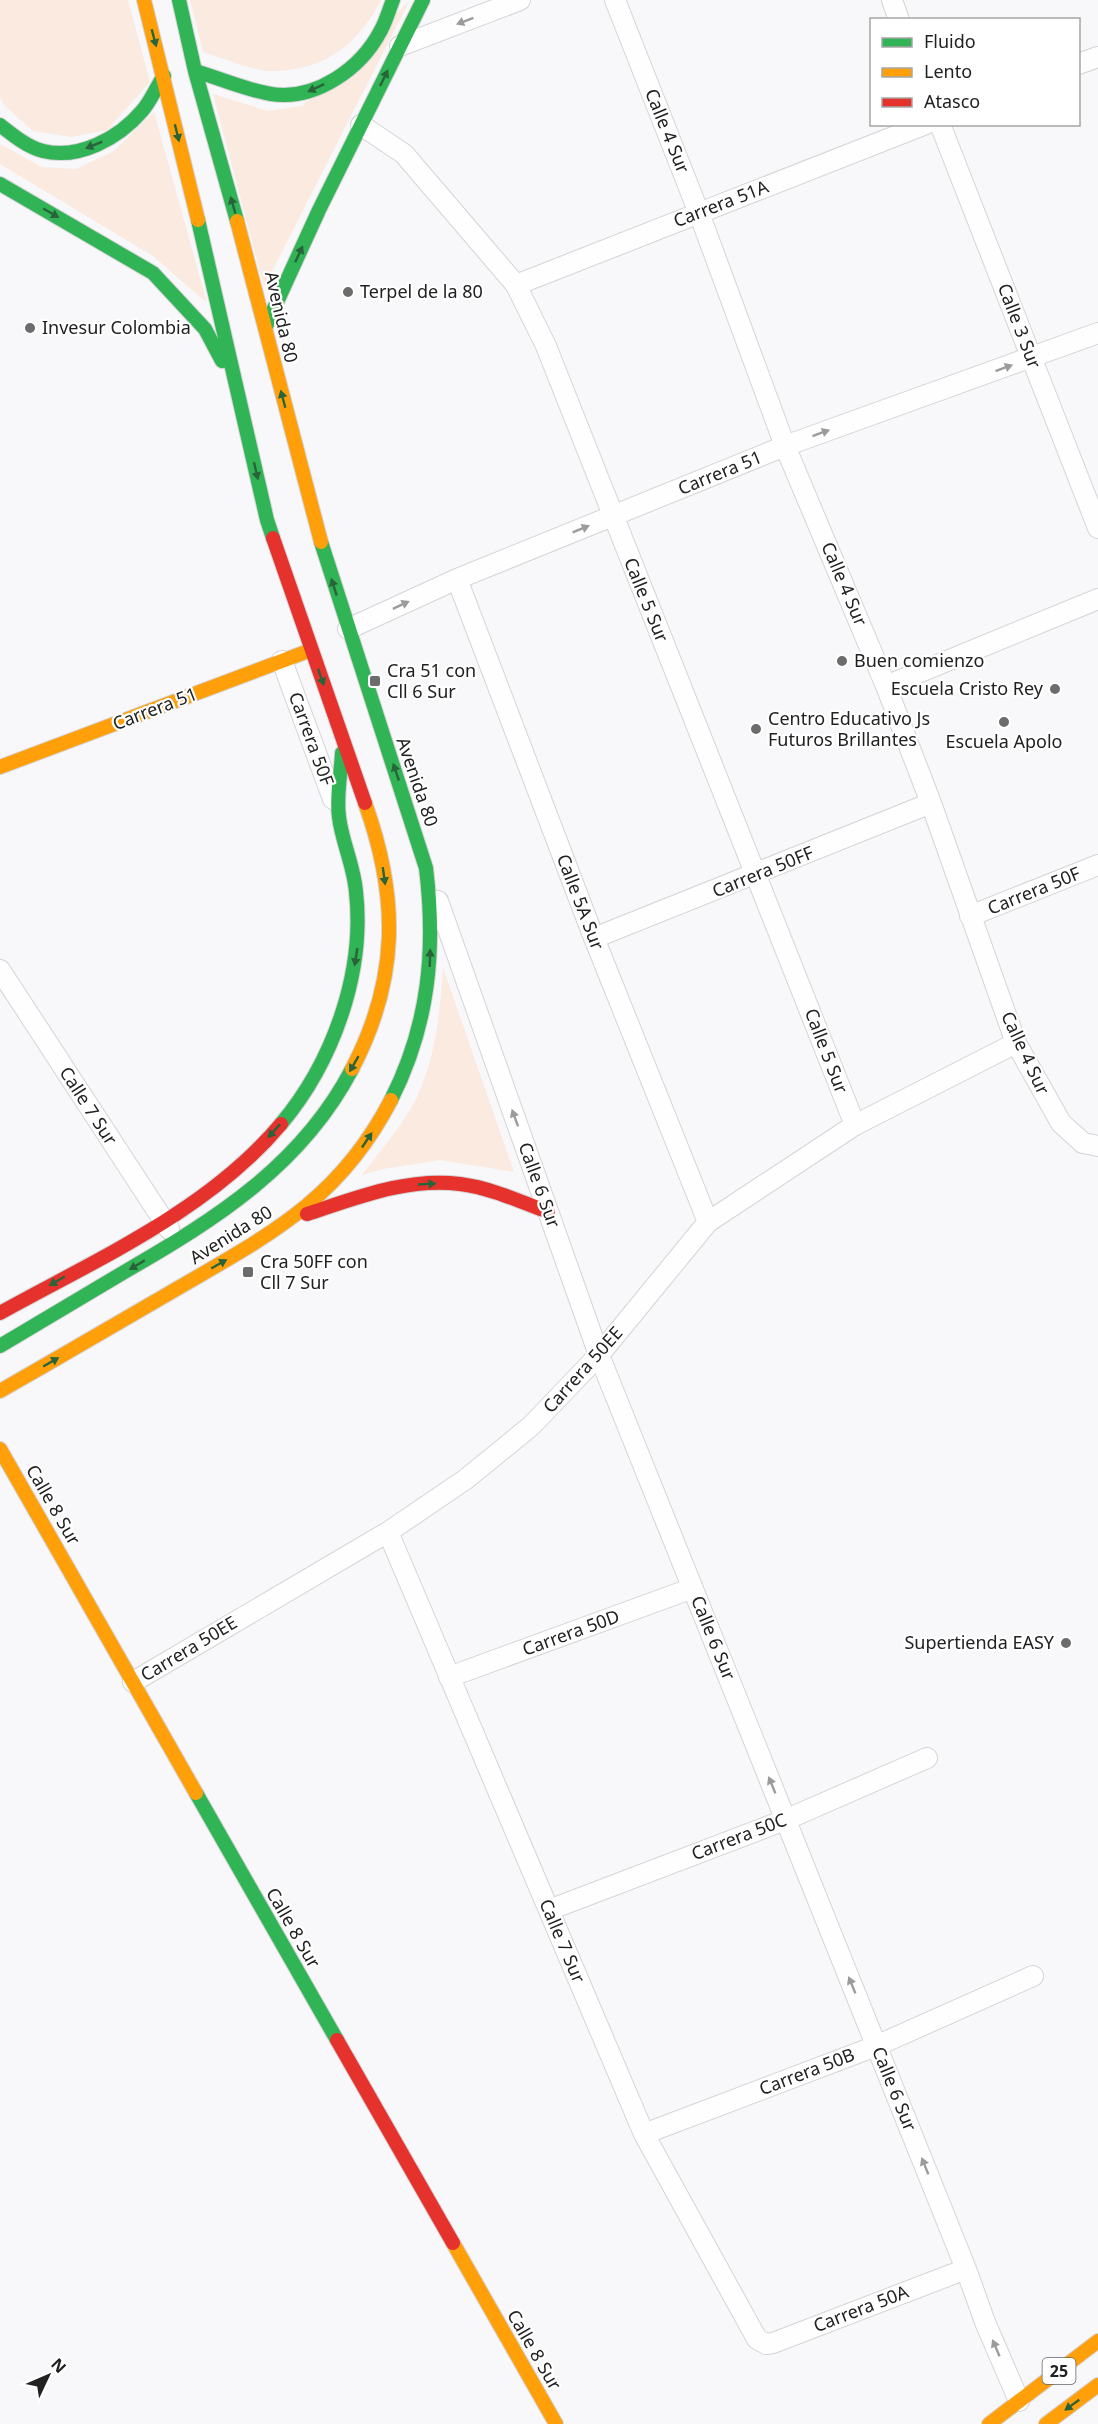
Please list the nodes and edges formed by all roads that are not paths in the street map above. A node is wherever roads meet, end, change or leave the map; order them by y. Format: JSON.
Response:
{"nodes":[{"id":1,"x":144,"y":0,"type":"edge"},
{"id":2,"x":179,"y":0,"type":"edge"},
{"id":3,"x":393,"y":0,"type":"edge"},
{"id":4,"x":423,"y":0,"type":"edge"},
{"id":5,"x":520,"y":0,"type":"edge"},
{"id":6,"x":615,"y":0,"type":"edge"},
{"id":7,"x":892,"y":0,"type":"edge"},
{"id":8,"x":898,"y":18,"type":"edge"},
{"id":9,"x":400,"y":46,"type":"junction"},
{"id":10,"x":1098,"y":57,"type":"edge"},
{"id":11,"x":1080,"y":63,"type":"edge"},
{"id":12,"x":195,"y":70,"type":"junction"},
{"id":13,"x":164,"y":76,"type":"junction"},
{"id":14,"x":0,"y":125,"type":"edge"},
{"id":15,"x":361,"y":125,"type":"junction"},
{"id":16,"x":921,"y":126,"type":"edge"},
{"id":17,"x":941,"y":126,"type":"edge"},
{"id":18,"x":0,"y":183,"type":"edge"},
{"id":19,"x":699,"y":213,"type":"junction"},
{"id":20,"x":516,"y":285,"type":"junction"},
{"id":21,"x":266,"y":326,"type":"junction"},
{"id":22,"x":1098,"y":333,"type":"edge"},
{"id":23,"x":1031,"y":359,"type":"junction"},
{"id":24,"x":241,"y":410,"type":"junction"},
{"id":25,"x":785,"y":446,"type":"junction"},
{"id":26,"x":613,"y":516,"type":"junction"},
{"id":27,"x":1098,"y":528,"type":"edge"},
{"id":28,"x":457,"y":579,"type":"junction"},
{"id":29,"x":1098,"y":600,"type":"edge"},
{"id":30,"x":348,"y":629,"type":"junction"},
{"id":31,"x":310,"y":650,"type":"junction"},
{"id":32,"x":282,"y":661,"type":"junction"},
{"id":33,"x":886,"y":686,"type":"junction"},
{"id":34,"x":343,"y":737,"type":"junction"},
{"id":35,"x":0,"y":767,"type":"edge"},
{"id":36,"x":932,"y":803,"type":"junction"},
{"id":37,"x":339,"y":817,"type":"junction"},
{"id":38,"x":1098,"y":865,"type":"edge"},
{"id":39,"x":426,"y":868,"type":"junction"},
{"id":40,"x":756,"y":875,"type":"junction"},
{"id":41,"x":970,"y":916,"type":"junction"},
{"id":42,"x":594,"y":938,"type":"junction"},
{"id":43,"x":0,"y":970,"type":"edge"},
{"id":44,"x":1016,"y":1043,"type":"junction"},
{"id":45,"x":855,"y":1125,"type":"junction"},
{"id":46,"x":1098,"y":1146,"type":"edge"},
{"id":47,"x":549,"y":1212,"type":"junction"},
{"id":48,"x":289,"y":1220,"type":"junction"},
{"id":49,"x":163,"y":1221,"type":"junction"},
{"id":50,"x":708,"y":1222,"type":"junction"},
{"id":51,"x":178,"y":1241,"type":"junction"},
{"id":52,"x":0,"y":1313,"type":"edge"},
{"id":53,"x":0,"y":1346,"type":"edge"},
{"id":54,"x":599,"y":1354,"type":"junction"},
{"id":55,"x":0,"y":1391,"type":"edge"},
{"id":56,"x":0,"y":1449,"type":"edge"},
{"id":57,"x":388,"y":1533,"type":"junction"},
{"id":58,"x":693,"y":1588,"type":"junction"},
{"id":59,"x":449,"y":1677,"type":"junction"},
{"id":60,"x":133,"y":1682,"type":"junction"},
{"id":61,"x":927,"y":1758,"type":"dead end"},
{"id":62,"x":785,"y":1820,"type":"junction"},
{"id":63,"x":549,"y":1910,"type":"junction"},
{"id":64,"x":1033,"y":1976,"type":"dead end"},
{"id":65,"x":876,"y":2046,"type":"junction"},
{"id":66,"x":644,"y":2134,"type":"junction"},
{"id":67,"x":966,"y":2269,"type":"junction"},
{"id":68,"x":757,"y":2339,"type":"joint"},
{"id":69,"x":1098,"y":2341,"type":"edge"},
{"id":70,"x":1098,"y":2385,"type":"edge"},
{"id":71,"x":1019,"y":2401,"type":"junction"},
{"id":72,"x":556,"y":2424,"type":"edge"},
{"id":73,"x":989,"y":2424,"type":"edge"},
{"id":74,"x":1046,"y":2424,"type":"edge"}],
"edges":[{"from":1,"to":13,"type":"main road","name":"Avenida 80","one_way":true},
{"from":2,"to":12,"type":"main road","name":"Avenida 80"},
{"from":3,"to":12,"type":"main road","one_way":true},
{"from":4,"to":9,"type":"main road"},
{"from":5,"to":9,"type":"street","one_way":true},
{"from":6,"to":19,"type":"street","name":"Calle 4 Sur"},
{"from":7,"to":8,"type":"street"},
{"from":15,"to":9,"type":"main road","one_way":true},
{"from":10,"to":11,"type":"street"},
{"from":21,"to":12,"type":"main road","name":"Avenida 80","one_way":true},
{"from":13,"to":14,"type":"main road","one_way":true},
{"from":13,"to":24,"type":"main road","name":"Avenida 80","one_way":true},
{"from":15,"to":20,"type":"street","name":"Calle 5 Sur"},
{"from":21,"to":15,"type":"main road","one_way":true},
{"from":16,"to":19,"type":"street","name":"Carrera 51A"},
{"from":17,"to":23,"type":"street","name":"Calle 3 Sur"},
{"from":18,"to":24,"type":"main road","one_way":true},
{"from":19,"to":20,"type":"street","name":"Carrera 51A"},
{"from":19,"to":25,"type":"street","name":"Calle 4 Sur"},
{"from":20,"to":26,"type":"street","name":"Calle 5 Sur"},
{"from":30,"to":21,"type":"main road","name":"Avenida 80","one_way":true},
{"from":22,"to":23,"type":"street","name":"Carrera 51"},
{"from":25,"to":23,"type":"street","name":"Carrera 51","one_way":true},
{"from":23,"to":27,"type":"street","name":"Calle 3 Sur"},
{"from":24,"to":31,"type":"main road","name":"Avenida 80","one_way":true},
{"from":25,"to":26,"type":"street","name":"Carrera 51"},
{"from":25,"to":33,"type":"street","name":"Calle 4 Sur"},
{"from":28,"to":26,"type":"street","name":"Carrera 51","one_way":true},
{"from":26,"to":40,"type":"street","name":"Calle 5 Sur"},
{"from":30,"to":28,"type":"street","name":"Carrera 51","one_way":true},
{"from":28,"to":42,"type":"street","name":"Calle 5A Sur"},
{"from":29,"to":33,"type":"street"},
{"from":39,"to":30,"type":"main road","name":"Avenida 80","one_way":true},
{"from":31,"to":32,"type":"main road","name":"Carrera 51"},
{"from":31,"to":34,"type":"main road","name":"Avenida 80","one_way":true},
{"from":32,"to":35,"type":"main road","name":"Carrera 51"},
{"from":32,"to":37,"type":"street","name":"Carrera 50F"},
{"from":33,"to":36,"type":"street","name":"Calle 4 Sur"},
{"from":34,"to":37,"type":"main road"},
{"from":34,"to":51,"type":"main road","name":"Avenida 80","one_way":true},
{"from":36,"to":40,"type":"street","name":"Carrera 50FF"},
{"from":36,"to":41,"type":"street","name":"Calle 4 Sur"},
{"from":37,"to":49,"type":"main road","one_way":true},
{"from":38,"to":41,"type":"street","name":"Carrera 50F"},
{"from":47,"to":39,"type":"street","name":"Calle 6 Sur","one_way":true},
{"from":48,"to":39,"type":"main road","name":"Avenida 80","one_way":true},
{"from":40,"to":42,"type":"street","name":"Carrera 50FF"},
{"from":40,"to":45,"type":"street","name":"Calle 5 Sur"},
{"from":41,"to":44,"type":"street","name":"Calle 4 Sur"},
{"from":42,"to":50,"type":"street","name":"Calle 5A Sur"},
{"from":43,"to":49,"type":"street","name":"Calle 7 Sur"},
{"from":44,"to":45,"type":"street","name":"Carrera 50EE"},
{"from":44,"to":46,"type":"street","name":"Calle 4 Sur"},
{"from":45,"to":50,"type":"street","name":"Carrera 50EE"},
{"from":48,"to":47,"type":"main road","one_way":true},
{"from":47,"to":54,"type":"street","name":"Calle 6 Sur"},
{"from":55,"to":48,"type":"main road","name":"Avenida 80","one_way":true},
{"from":49,"to":51,"type":"street","name":"Calle 7 Sur"},
{"from":49,"to":52,"type":"main road","one_way":true},
{"from":50,"to":54,"type":"street","name":"Carrera 50EE"},
{"from":51,"to":53,"type":"main road","name":"Avenida 80","one_way":true},
{"from":54,"to":57,"type":"street","name":"Carrera 50EE"},
{"from":54,"to":58,"type":"street","name":"Calle 6 Sur"},
{"from":56,"to":60,"type":"main road","name":"Calle 8 Sur"},
{"from":57,"to":59,"type":"street","name":"Calle 7 Sur"},
{"from":57,"to":60,"type":"street","name":"Carrera 50EE"},
{"from":58,"to":59,"type":"street","name":"Carrera 50D"},
{"from":62,"to":58,"type":"street","name":"Calle 6 Sur","one_way":true},
{"from":59,"to":63,"type":"street","name":"Calle 7 Sur"},
{"from":60,"to":72,"type":"main road","name":"Calle 8 Sur"},
{"from":61,"to":62,"type":"street","name":"Carrera 50C"},
{"from":62,"to":63,"type":"street","name":"Carrera 50C"},
{"from":65,"to":62,"type":"street","name":"Calle 6 Sur","one_way":true},
{"from":63,"to":66,"type":"street","name":"Calle 7 Sur"},
{"from":64,"to":65,"type":"street","name":"Carrera 50B"},
{"from":65,"to":66,"type":"street","name":"Carrera 50B"},
{"from":67,"to":65,"type":"street","name":"Calle 6 Sur","one_way":true},
{"from":66,"to":68,"type":"street","name":"Calle 7 Sur"},
{"from":67,"to":68,"type":"street","name":"Carrera 50A"},
{"from":71,"to":67,"type":"street","name":"Calle 6 Sur","one_way":true},
{"from":69,"to":71,"type":"main road","number":"25"},
{"from":70,"to":74,"type":"main road","number":"25","one_way":true},
{"from":71,"to":73,"type":"main road","number":"25"}]}
